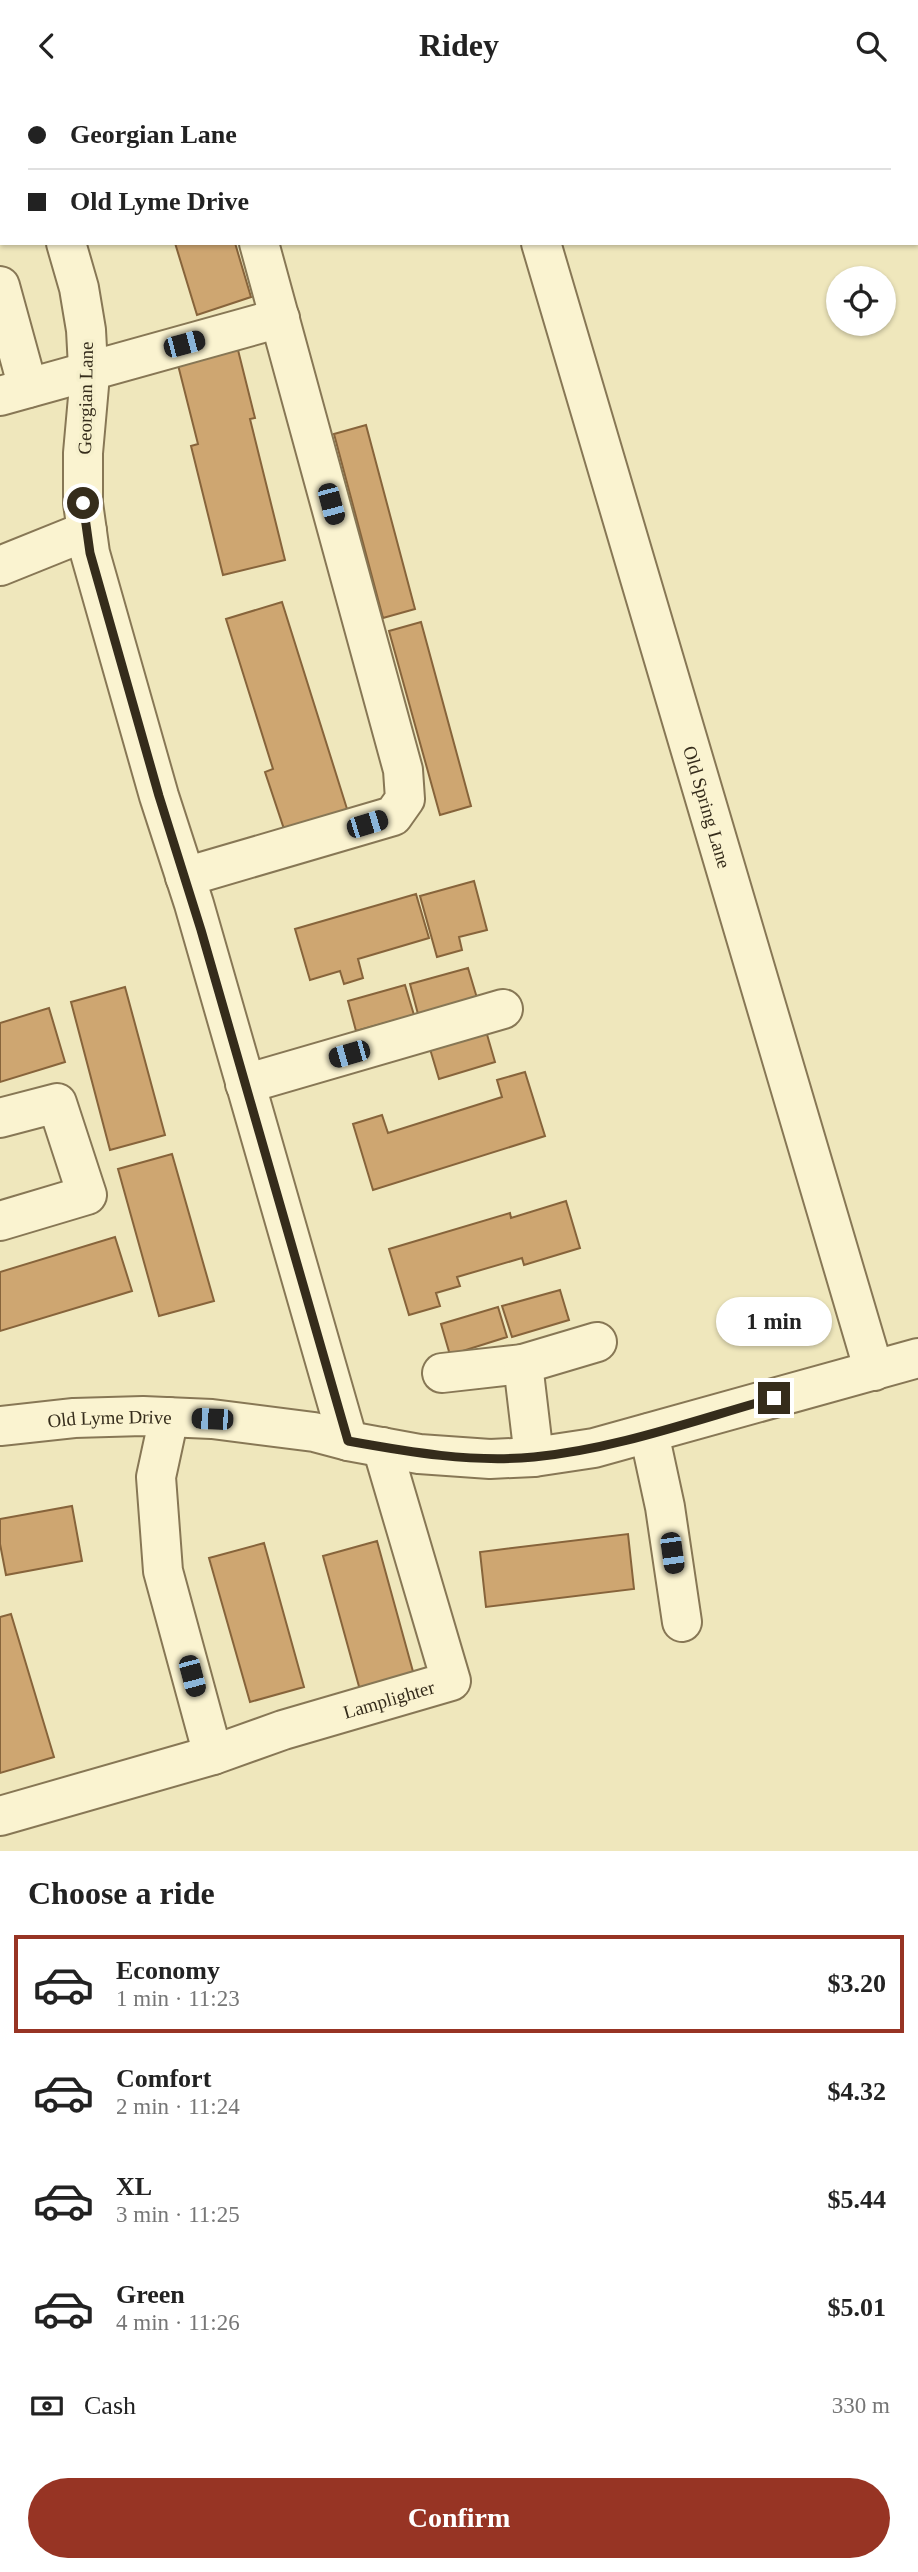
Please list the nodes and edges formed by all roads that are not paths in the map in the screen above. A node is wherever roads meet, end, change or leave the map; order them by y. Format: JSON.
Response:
{"nodes":[{"id":1,"x":67,"y":245,"type":"edge"},
{"id":2,"x":260,"y":245,"type":"edge"},
{"id":3,"x":542,"y":245,"type":"edge"},
{"id":4,"x":0,"y":286,"type":"edge"},
{"id":5,"x":280,"y":318,"type":"junction"},
{"id":6,"x":88,"y":370,"type":"junction"},
{"id":7,"x":14,"y":392,"type":"edge"},
{"id":8,"x":87,"y":531,"type":"junction"},
{"id":9,"x":0,"y":566,"type":"edge"},
{"id":10,"x":185,"y":877,"type":"junction"},
{"id":11,"x":503,"y":1009,"type":"dead end"},
{"id":12,"x":245,"y":1084,"type":"junction"},
{"id":13,"x":0,"y":1118,"type":"edge"},
{"id":14,"x":0,"y":1221,"type":"edge"},
{"id":15,"x":597,"y":1342,"type":"dead end"},
{"id":16,"x":918,"y":1358,"type":"edge"},
{"id":17,"x":523,"y":1364,"type":"junction"},
{"id":18,"x":874,"y":1371,"type":"junction"},
{"id":19,"x":442,"y":1373,"type":"dead end"},
{"id":20,"x":2,"y":1417,"type":"edge"},
{"id":21,"x":169,"y":1417,"type":"junction"},
{"id":22,"x":649,"y":1433,"type":"junction"},
{"id":23,"x":365,"y":1444,"type":"junction"},
{"id":24,"x":534,"y":1457,"type":"junction"},
{"id":25,"x":682,"y":1622,"type":"dead end"},
{"id":26,"x":213,"y":1755,"type":"junction"},
{"id":27,"x":0,"y":1816,"type":"edge"}],
"edges":[{"from":1,"to":6,"type":"street","name":"Georgian Lane"},
{"from":2,"to":5,"type":"street"},
{"from":3,"to":18,"type":"street","name":"Old Spring Lane"},
{"from":4,"to":7,"type":"street"},
{"from":5,"to":6,"type":"street"},
{"from":5,"to":10,"type":"street"},
{"from":6,"to":7,"type":"street"},
{"from":6,"to":8,"type":"street","name":"Georgian Lane"},
{"from":8,"to":9,"type":"street"},
{"from":8,"to":10,"type":"street","name":"Georgian Lane"},
{"from":10,"to":12,"type":"street","name":"Georgian Lane"},
{"from":11,"to":12,"type":"street"},
{"from":12,"to":23,"type":"street","name":"Georgian Lane"},
{"from":13,"to":14,"type":"street"},
{"from":15,"to":17,"type":"street"},
{"from":16,"to":18,"type":"street","name":"Old Lyme Drive"},
{"from":17,"to":19,"type":"street"},
{"from":17,"to":24,"type":"street"},
{"from":18,"to":22,"type":"street","name":"Old Lyme Drive"},
{"from":20,"to":21,"type":"street","name":"Old Lyme Drive"},
{"from":21,"to":23,"type":"street","name":"Old Lyme Drive"},
{"from":21,"to":26,"type":"street"},
{"from":22,"to":24,"type":"street","name":"Old Lyme Drive"},
{"from":22,"to":25,"type":"street"},
{"from":23,"to":24,"type":"street","name":"Old Lyme Drive"},
{"from":23,"to":26,"type":"street","name":"Lamplighter"},
{"from":26,"to":27,"type":"street","name":"Lamplighter"}]}
